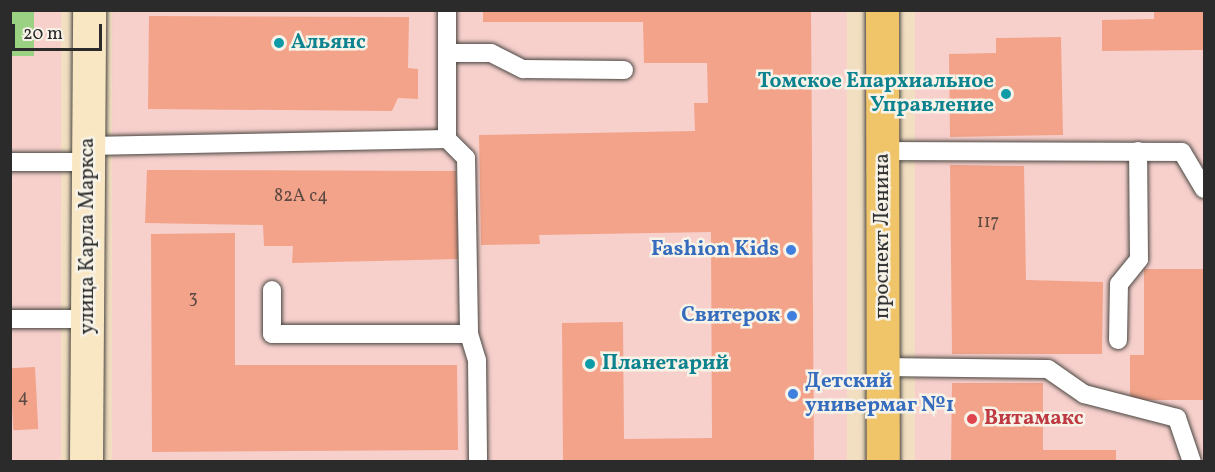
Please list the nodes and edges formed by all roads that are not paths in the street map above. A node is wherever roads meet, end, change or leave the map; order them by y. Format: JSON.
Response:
{"nodes":[{"id":1,"x":90,"y":10,"type":"edge"},
{"id":2,"x":447,"y":10,"type":"edge"},
{"id":3,"x":882,"y":10,"type":"edge"},
{"id":4,"x":447,"y":53,"type":"junction"},
{"id":5,"x":624,"y":70,"type":"dead end"},
{"id":6,"x":447,"y":140,"type":"junction"},
{"id":7,"x":883,"y":151,"type":"junction"},
{"id":8,"x":1138,"y":151,"type":"junction"},
{"id":9,"x":88,"y":154,"type":"junction"},
{"id":10,"x":10,"y":162,"type":"edge"},
{"id":11,"x":1204,"y":189,"type":"edge"},
{"id":12,"x":272,"y":290,"type":"dead end"},
{"id":13,"x":10,"y":319,"type":"edge"},
{"id":14,"x":87,"y":319,"type":"junction"},
{"id":15,"x":469,"y":334,"type":"junction"},
{"id":16,"x":1118,"y":340,"type":"dead end"},
{"id":17,"x":882,"y":367,"type":"junction"},
{"id":18,"x":86,"y":462,"type":"edge"},
{"id":19,"x":478,"y":462,"type":"edge"},
{"id":20,"x":883,"y":462,"type":"edge"},
{"id":21,"x":1192,"y":462,"type":"edge"}],
"edges":[{"from":1,"to":9,"type":"street","name":"улица Карла Маркса"},
{"from":2,"to":4,"type":"lane"},
{"from":3,"to":7,"type":"main road","name":"проспект Ленина"},
{"from":4,"to":5,"type":"lane"},
{"from":4,"to":6,"type":"lane"},
{"from":6,"to":9,"type":"lane"},
{"from":6,"to":15,"type":"lane"},
{"from":7,"to":8,"type":"lane"},
{"from":7,"to":17,"type":"main road","name":"проспект Ленина"},
{"from":8,"to":11,"type":"lane"},
{"from":8,"to":16,"type":"lane"},
{"from":9,"to":10,"type":"lane"},
{"from":9,"to":14,"type":"street","name":"улица Карла Маркса"},
{"from":12,"to":15,"type":"lane"},
{"from":13,"to":14,"type":"lane"},
{"from":14,"to":18,"type":"street","name":"улица Карла Маркса"},
{"from":15,"to":19,"type":"lane"},
{"from":17,"to":20,"type":"main road","name":"проспект Ленина"},
{"from":17,"to":21,"type":"lane"}]}
